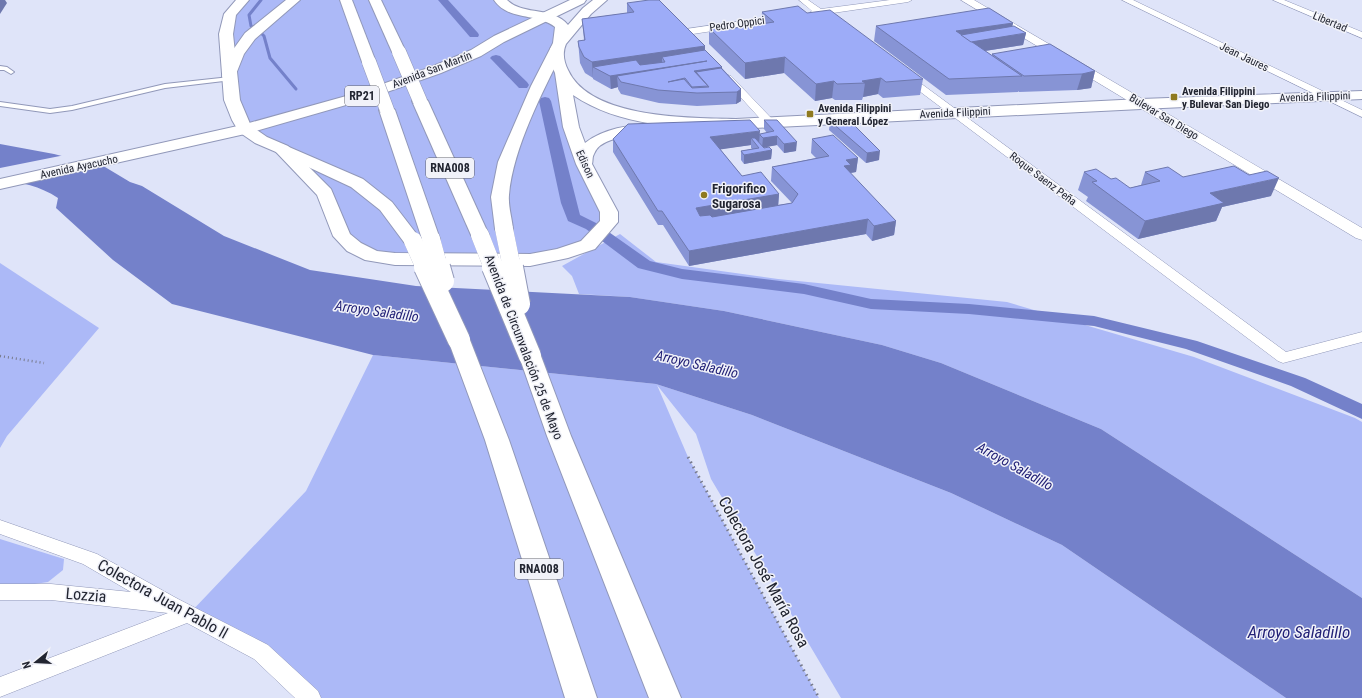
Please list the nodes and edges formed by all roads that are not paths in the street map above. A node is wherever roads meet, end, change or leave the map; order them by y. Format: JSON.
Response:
{"nodes":[{"id":1,"x":243,"y":0,"type":"edge"},
{"id":2,"x":294,"y":0,"type":"edge"},
{"id":3,"x":346,"y":0,"type":"edge"},
{"id":4,"x":375,"y":0,"type":"edge"},
{"id":5,"x":500,"y":0,"type":"edge"},
{"id":6,"x":560,"y":0,"type":"edge"},
{"id":7,"x":580,"y":0,"type":"edge"},
{"id":8,"x":601,"y":0,"type":"edge"},
{"id":9,"x":803,"y":0,"type":"edge"},
{"id":10,"x":908,"y":0,"type":"edge"},
{"id":11,"x":966,"y":0,"type":"edge"},
{"id":12,"x":1126,"y":0,"type":"edge"},
{"id":13,"x":1277,"y":0,"type":"edge"},
{"id":14,"x":819,"y":12,"type":"junction"},
{"id":15,"x":540,"y":14,"type":"junction"},
{"id":16,"x":803,"y":15,"type":"edge"},
{"id":17,"x":788,"y":17,"type":"edge"},
{"id":18,"x":1362,"y":28,"type":"edge"},
{"id":19,"x":1350,"y":30,"type":"junction"},
{"id":20,"x":844,"y":31,"type":"edge"},
{"id":21,"x":1362,"y":35,"type":"edge"},
{"id":22,"x":696,"y":43,"type":"edge"},
{"id":23,"x":558,"y":46,"type":"junction"},
{"id":24,"x":0,"y":68,"type":"edge"},
{"id":25,"x":722,"y":71,"type":"edge"},
{"id":26,"x":11,"y":72,"type":"dead end"},
{"id":27,"x":899,"y":72,"type":"edge"},
{"id":28,"x":562,"y":73,"type":"junction"},
{"id":29,"x":230,"y":77,"type":"junction"},
{"id":30,"x":1362,"y":95,"type":"edge"},
{"id":31,"x":1325,"y":97,"type":"junction"},
{"id":32,"x":0,"y":104,"type":"edge"},
{"id":33,"x":1141,"y":104,"type":"junction"},
{"id":34,"x":954,"y":113,"type":"junction"},
{"id":35,"x":1362,"y":114,"type":"edge"},
{"id":36,"x":768,"y":122,"type":"junction"},
{"id":37,"x":243,"y":124,"type":"junction"},
{"id":38,"x":736,"y":124,"type":"junction"},
{"id":39,"x":159,"y":144,"type":"junction"},
{"id":40,"x":282,"y":149,"type":"junction"},
{"id":41,"x":584,"y":164,"type":"junction"},
{"id":42,"x":0,"y":173,"type":"edge"},
{"id":43,"x":0,"y":184,"type":"edge"},
{"id":44,"x":1362,"y":235,"type":"edge"},
{"id":45,"x":422,"y":240,"type":"junction"},
{"id":46,"x":1362,"y":337,"type":"edge"},
{"id":47,"x":530,"y":356,"type":"junction"},
{"id":48,"x":0,"y":527,"type":"edge"},
{"id":49,"x":0,"y":592,"type":"edge"},
{"id":50,"x":171,"y":605,"type":"junction"},
{"id":51,"x":189,"y":614,"type":"junction"},
{"id":52,"x":0,"y":687,"type":"edge"},
{"id":53,"x":310,"y":698,"type":"edge"},
{"id":54,"x":581,"y":698,"type":"edge"},
{"id":55,"x":665,"y":698,"type":"edge"}],
"edges":[{"from":1,"to":29,"type":"main road"},
{"from":2,"to":29,"type":"main road"},
{"from":3,"to":45,"type":"main road","number":"RNA008","bridge":true},
{"from":4,"to":47,"type":"main road","name":"Avenida de Circunvalación 25 de Mayo","number":"RNA008","bridge":true},
{"from":5,"to":15,"type":"main road"},
{"from":6,"to":15,"type":"main road","name":"Avenida San Martín","number":"RP21"},
{"from":7,"to":15,"type":"main road","name":"Avenida San Martín","number":"RP21"},
{"from":8,"to":23,"type":"main road"},
{"from":9,"to":14,"type":"street"},
{"from":10,"to":14,"type":"street"},
{"from":11,"to":33,"type":"street","name":"Bulevar San Diego"},
{"from":12,"to":31,"type":"street","name":"Jean Jaures"},
{"from":13,"to":19,"type":"street","name":"Libertad"},
{"from":14,"to":16,"type":"street"},
{"from":14,"to":20,"type":"street"},
{"from":15,"to":23,"type":"main road"},
{"from":15,"to":37,"type":"main road","name":"Avenida San Martín","number":"RP21"},
{"from":17,"to":22,"type":"street","name":"Pedro Oppici"},
{"from":18,"to":19,"type":"street"},
{"from":19,"to":21,"type":"street","name":"Libertad"},
{"from":23,"to":28,"type":"main road","name":"Edison"},
{"from":23,"to":47,"type":"main road","number":"RNA008","bridge":true},
{"from":24,"to":26,"type":"lane"},
{"from":25,"to":36,"type":"street"},
{"from":27,"to":34,"type":"street","name":"Roque Saenz Peña"},
{"from":28,"to":38,"type":"main road","name":"Avenida Filippini"},
{"from":28,"to":41,"type":"main road","name":"Edison"},
{"from":29,"to":32,"type":"lane"},
{"from":29,"to":37,"type":"main road"},
{"from":30,"to":31,"type":"main road","name":"Avenida Filippini"},
{"from":31,"to":33,"type":"main road","name":"Avenida Filippini"},
{"from":31,"to":35,"type":"street","name":"Jean Jaures"},
{"from":33,"to":34,"type":"main road","name":"Avenida Filippini"},
{"from":33,"to":44,"type":"street","name":"Bulevar San Diego"},
{"from":34,"to":36,"type":"main road","name":"Avenida Filippini"},
{"from":34,"to":46,"type":"street","name":"Roque Saenz Peña"},
{"from":36,"to":38,"type":"main road","name":"Avenida Filippini"},
{"from":37,"to":39,"type":"main road","name":"Avenida San Martín"},
{"from":37,"to":40,"type":"main road"},
{"from":38,"to":41,"type":"main road"},
{"from":39,"to":42,"type":"main road","name":"Avenida Ayacucho"},
{"from":39,"to":43,"type":"main road","name":"Avenida Ayacucho"},
{"from":40,"to":41,"type":"main road","name":"Edison"},
{"from":40,"to":45,"type":"main road"},
{"from":45,"to":54,"type":"main road","number":"RNA008","bridge":true},
{"from":47,"to":55,"type":"main road","name":"Avenida de Circunvalación 25 de Mayo","number":"RNA008"},
{"from":48,"to":50,"type":"street","name":"Colectora Juan Pablo II"},
{"from":49,"to":50,"type":"street","name":"Lozzia"},
{"from":50,"to":51,"type":"street","name":"Colectora Juan Pablo II"},
{"from":51,"to":52,"type":"street"},
{"from":51,"to":53,"type":"street","name":"Colectora Juan Pablo II"}]}
